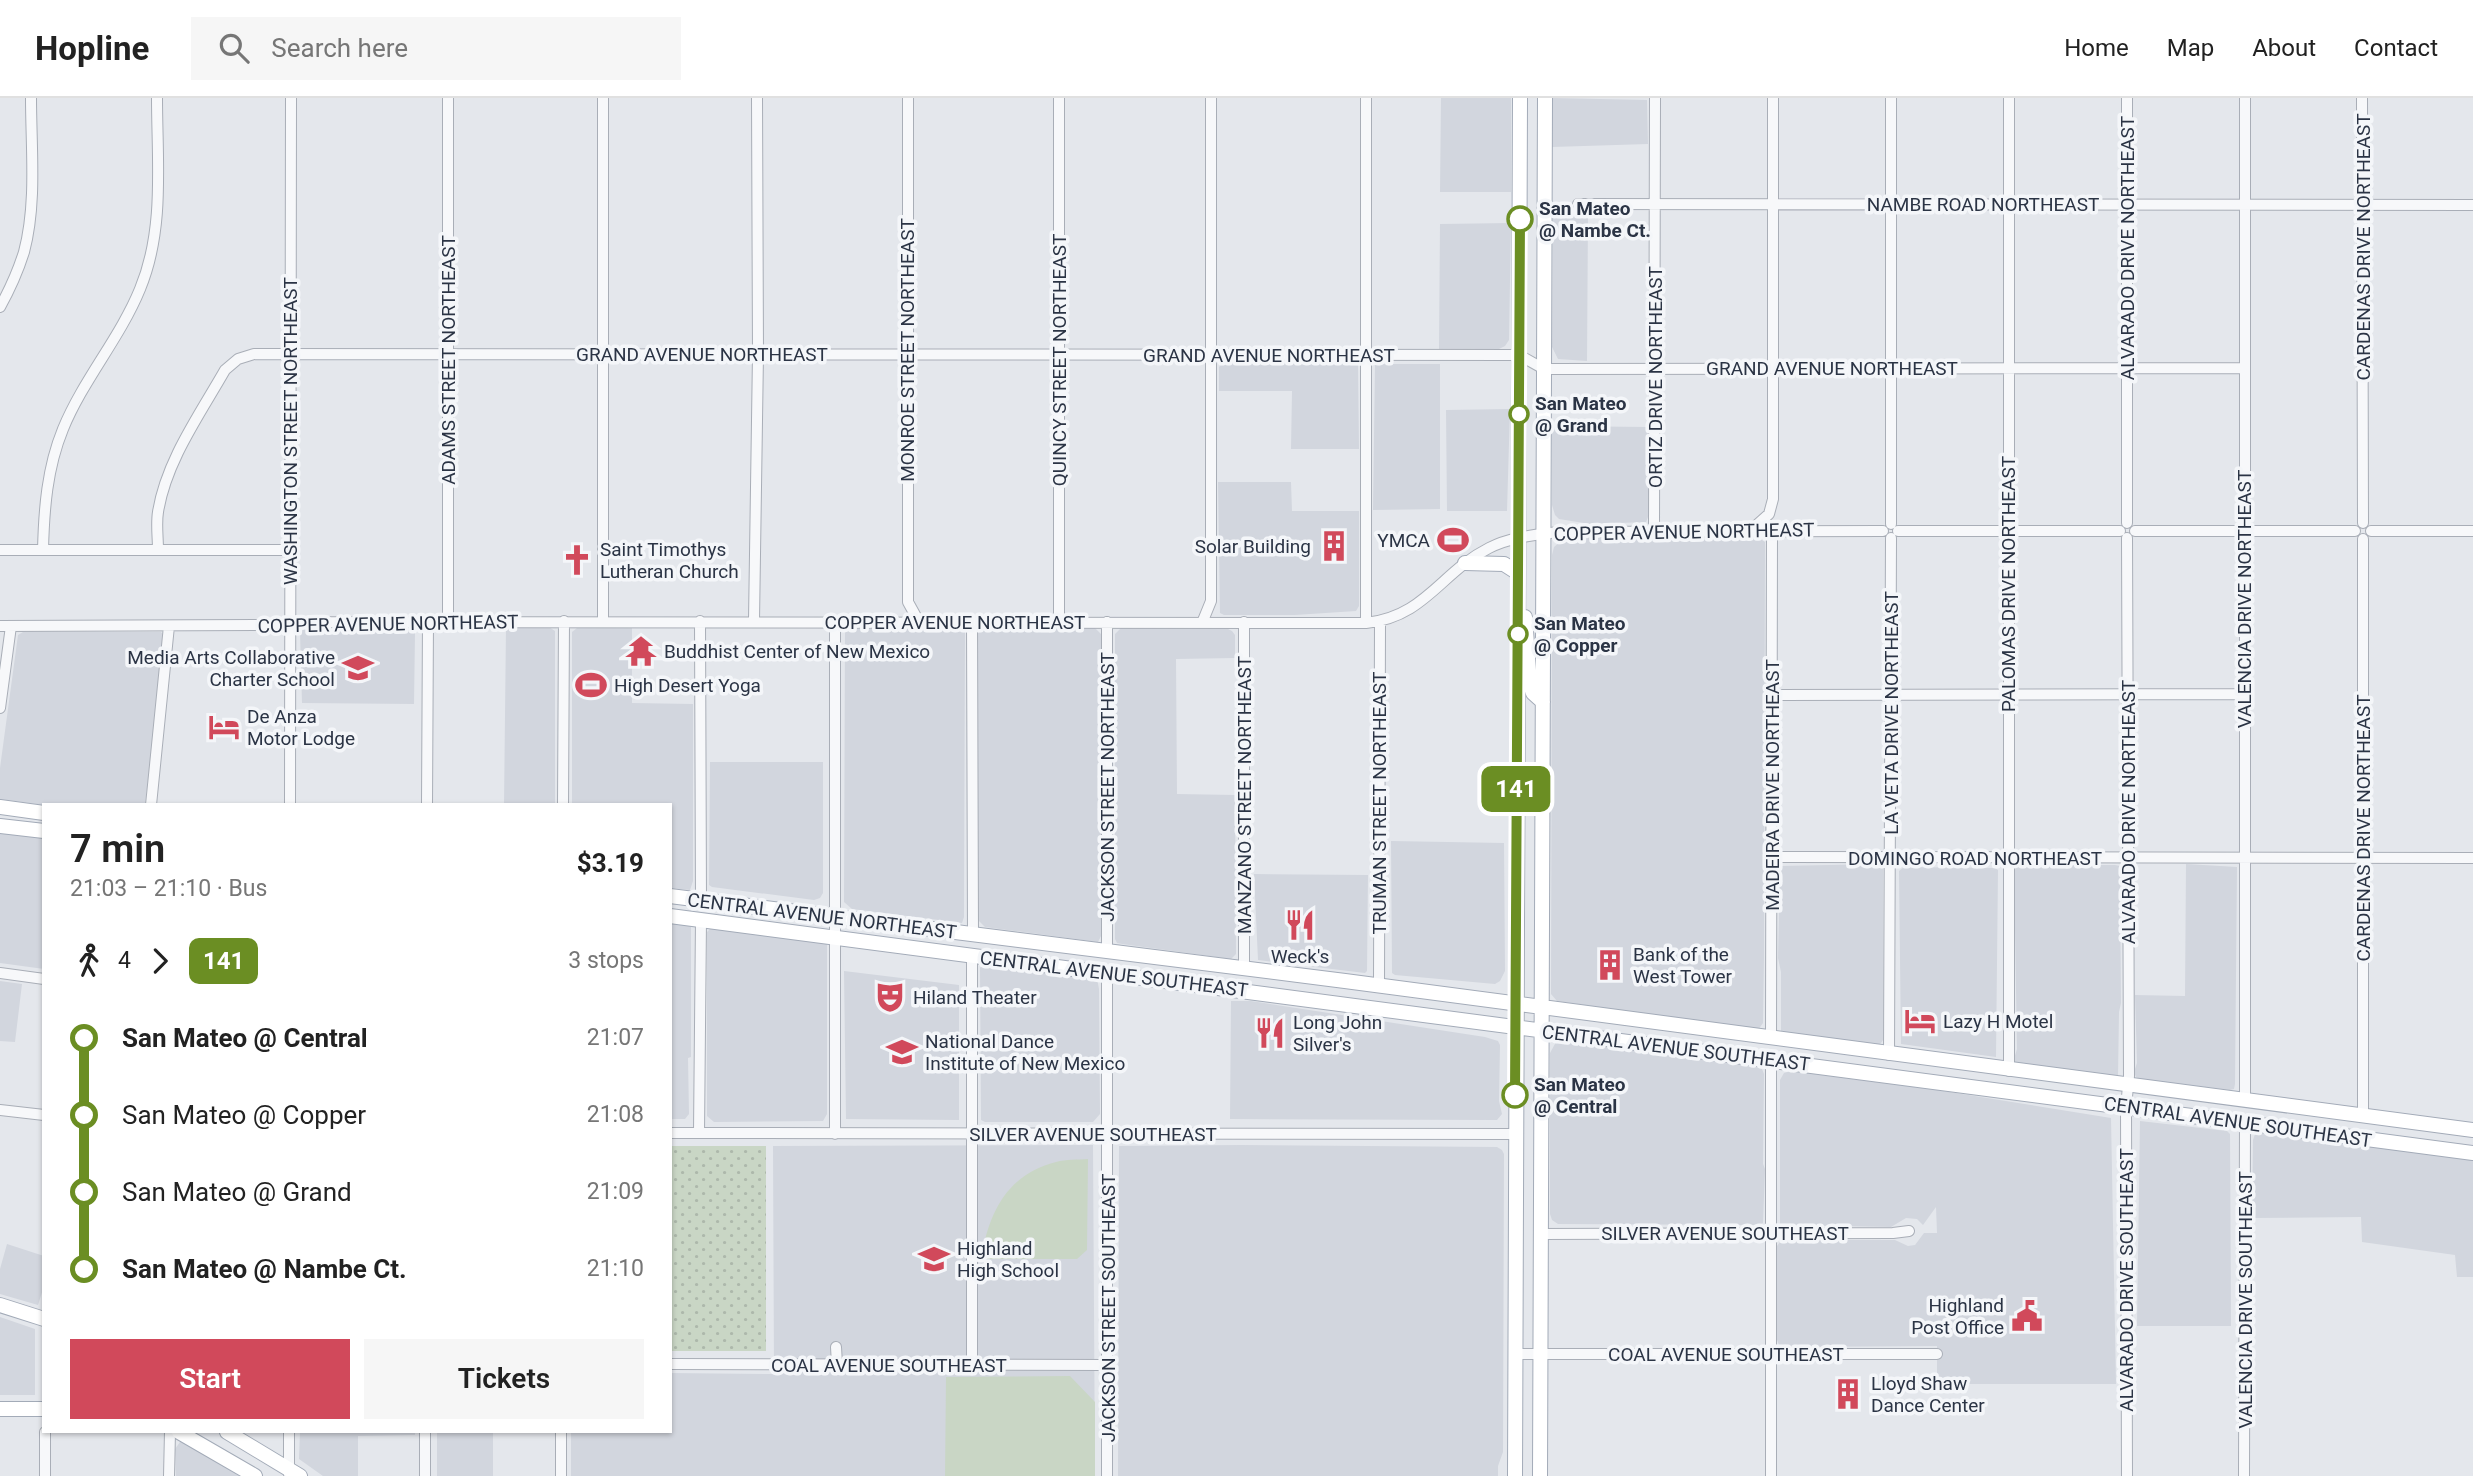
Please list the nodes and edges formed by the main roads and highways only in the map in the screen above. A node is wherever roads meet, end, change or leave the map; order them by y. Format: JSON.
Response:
{"nodes":[{"id":1,"x":1520,"y":98,"type":"edge"},
{"id":2,"x":1545,"y":98,"type":"edge"},
{"id":3,"x":1465,"y":564,"type":"road end"},
{"id":4,"x":1518,"y":573,"type":"junction"},
{"id":5,"x":1518,"y":607,"type":"junction"},
{"id":6,"x":1543,"y":702,"type":"junction"},
{"id":7,"x":0,"y":807,"type":"edge"},
{"id":8,"x":42,"y":813,"type":"edge"},
{"id":9,"x":0,"y":825,"type":"edge"},
{"id":10,"x":42,"y":831,"type":"edge"},
{"id":11,"x":672,"y":896,"type":"edge"},
{"id":12,"x":672,"y":916,"type":"edge"},
{"id":13,"x":1515,"y":1005,"type":"junction"},
{"id":14,"x":1542,"y":1008,"type":"junction"},
{"id":15,"x":1516,"y":1028,"type":"junction"},
{"id":16,"x":1542,"y":1031,"type":"junction"},
{"id":17,"x":2473,"y":1130,"type":"edge"},
{"id":18,"x":2473,"y":1153,"type":"edge"},
{"id":19,"x":0,"y":1305,"type":"edge"},
{"id":20,"x":42,"y":1319,"type":"edge"},
{"id":21,"x":0,"y":1409,"type":"edge"},
{"id":22,"x":42,"y":1409,"type":"edge"},
{"id":23,"x":181,"y":1433,"type":"edge"},
{"id":24,"x":229,"y":1433,"type":"edge"},
{"id":25,"x":292,"y":1473,"type":"edge"},
{"id":26,"x":255,"y":1476,"type":"edge"},
{"id":27,"x":1515,"y":1476,"type":"edge"},
{"id":28,"x":1540,"y":1476,"type":"edge"}],
"edges":[{"from":1,"to":4,"type":"main road"},
{"from":2,"to":6,"type":"main road"},
{"from":3,"to":4,"type":"main road"},
{"from":4,"to":5,"type":"main road"},
{"from":5,"to":6,"type":"main road"},
{"from":5,"to":13,"type":"main road"},
{"from":6,"to":14,"type":"main road"},
{"from":7,"to":8,"type":"main road"},
{"from":9,"to":10,"type":"main road"},
{"from":11,"to":13,"type":"main road","name":"CENTRAL AVENUE NORTHEAST"},
{"from":12,"to":15,"type":"main road","name":"CENTRAL AVENUE SOUTHEAST"},
{"from":13,"to":14,"type":"main road","name":"CENTRAL AVENUE NORTHEAST"},
{"from":13,"to":15,"type":"main road"},
{"from":14,"to":16,"type":"main road"},
{"from":14,"to":17,"type":"main road","name":"CENTRAL AVENUE NORTHEAST"},
{"from":15,"to":16,"type":"main road","name":"CENTRAL AVENUE SOUTHEAST"},
{"from":15,"to":27,"type":"main road"},
{"from":16,"to":18,"type":"main road","name":"CENTRAL AVENUE SOUTHEAST"},
{"from":16,"to":28,"type":"main road"},
{"from":19,"to":20,"type":"main road"},
{"from":21,"to":22,"type":"main road"},
{"from":23,"to":26,"type":"main road"},
{"from":24,"to":25,"type":"main road"}]}
